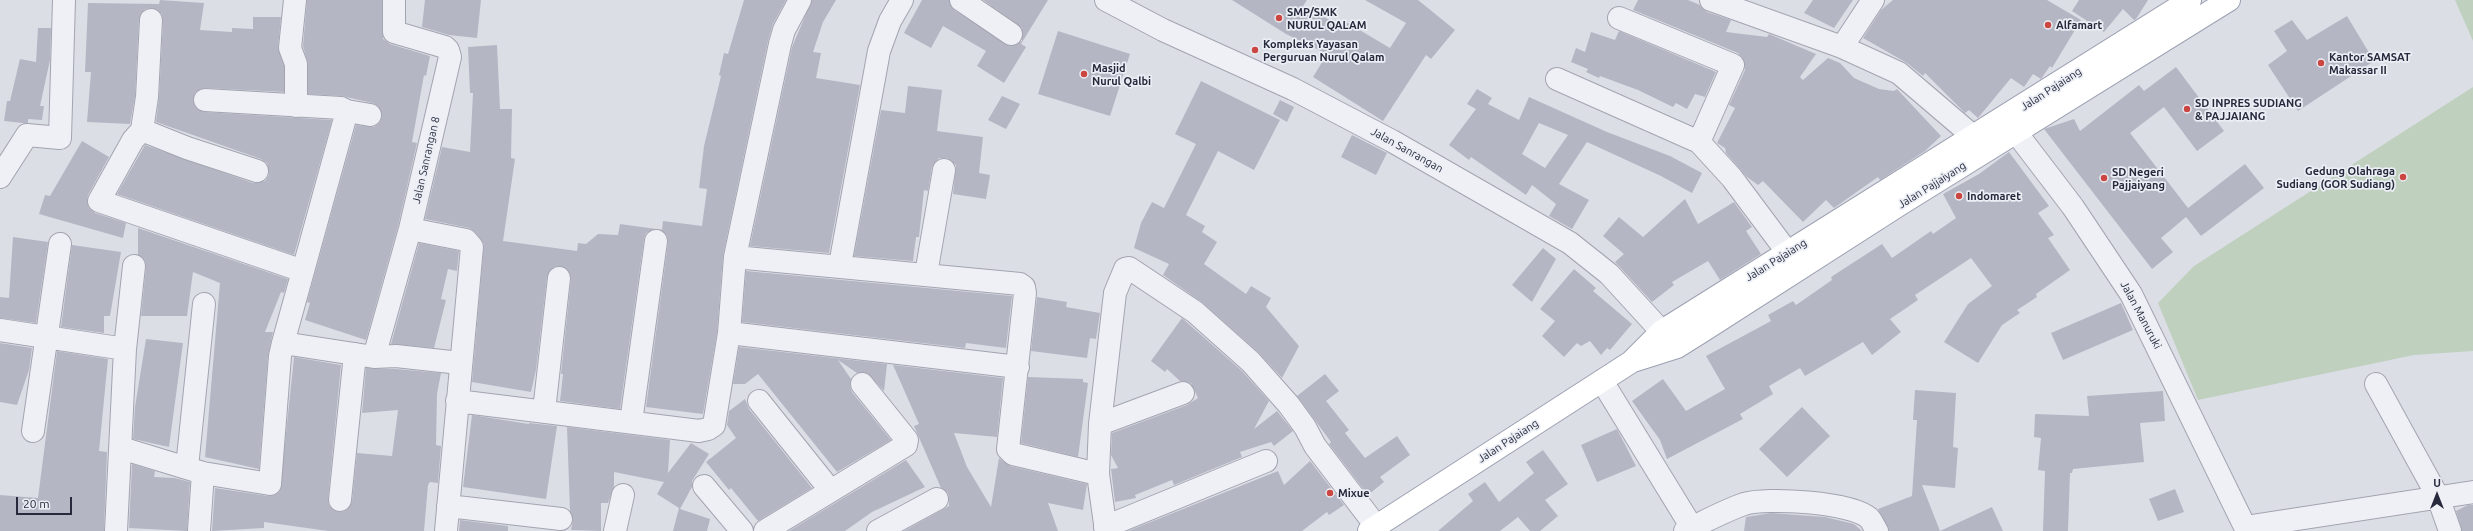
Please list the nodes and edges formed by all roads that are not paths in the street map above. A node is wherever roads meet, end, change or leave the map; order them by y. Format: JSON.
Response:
{"nodes":[{"id":1,"x":64,"y":0,"type":"edge"},
{"id":2,"x":295,"y":0,"type":"edge"},
{"id":3,"x":394,"y":0,"type":"edge"},
{"id":4,"x":800,"y":0,"type":"edge"},
{"id":5,"x":902,"y":0,"type":"edge"},
{"id":6,"x":961,"y":0,"type":"edge"},
{"id":7,"x":1106,"y":0,"type":"edge"},
{"id":8,"x":1711,"y":0,"type":"edge"},
{"id":9,"x":1873,"y":0,"type":"edge"},
{"id":10,"x":2190,"y":0,"type":"edge"},
{"id":11,"x":2229,"y":0,"type":"edge"},
{"id":12,"x":1751,"y":7,"type":"edge"},
{"id":13,"x":1620,"y":18,"type":"dead end"},
{"id":14,"x":151,"y":20,"type":"dead end"},
{"id":15,"x":1011,"y":34,"type":"dead end"},
{"id":16,"x":1842,"y":47,"type":"junction"},
{"id":17,"x":1557,"y":79,"type":"dead end"},
{"id":18,"x":205,"y":100,"type":"dead end"},
{"id":19,"x":296,"y":106,"type":"junction"},
{"id":20,"x":347,"y":111,"type":"junction"},
{"id":21,"x":370,"y":115,"type":"dead end"},
{"id":22,"x":2011,"y":125,"type":"junction"},
{"id":23,"x":142,"y":130,"type":"junction"},
{"id":24,"x":1974,"y":137,"type":"junction"},
{"id":25,"x":1699,"y":142,"type":"junction"},
{"id":26,"x":257,"y":170,"type":"dead end"},
{"id":27,"x":944,"y":170,"type":"dead end"},
{"id":28,"x":0,"y":177,"type":"edge"},
{"id":29,"x":410,"y":229,"type":"junction"},
{"id":30,"x":656,"y":241,"type":"dead end"},
{"id":31,"x":60,"y":244,"type":"dead end"},
{"id":32,"x":1788,"y":253,"type":"junction"},
{"id":33,"x":736,"y":257,"type":"junction"},
{"id":34,"x":134,"y":266,"type":"dead end"},
{"id":35,"x":840,"y":266,"type":"junction"},
{"id":36,"x":303,"y":271,"type":"junction"},
{"id":37,"x":926,"y":274,"type":"junction"},
{"id":38,"x":559,"y":278,"type":"dead end"},
{"id":39,"x":204,"y":304,"type":"dead end"},
{"id":40,"x":0,"y":330,"type":"edge"},
{"id":41,"x":1662,"y":332,"type":"junction"},
{"id":42,"x":729,"y":333,"type":"junction"},
{"id":43,"x":48,"y":338,"type":"junction"},
{"id":44,"x":283,"y":343,"type":"junction"},
{"id":45,"x":1677,"y":347,"type":"junction"},
{"id":46,"x":125,"y":349,"type":"junction"},
{"id":47,"x":364,"y":356,"type":"junction"},
{"id":48,"x":1631,"y":362,"type":"junction"},
{"id":49,"x":460,"y":363,"type":"junction"},
{"id":50,"x":1018,"y":367,"type":"junction"},
{"id":51,"x":1602,"y":381,"type":"junction"},
{"id":52,"x":862,"y":384,"type":"dead end"},
{"id":53,"x":2376,"y":384,"type":"dead end"},
{"id":54,"x":1183,"y":393,"type":"dead end"},
{"id":55,"x":457,"y":401,"type":"junction"},
{"id":56,"x":759,"y":401,"type":"dead end"},
{"id":57,"x":544,"y":411,"type":"junction"},
{"id":58,"x":631,"y":422,"type":"junction"},
{"id":59,"x":1100,"y":424,"type":"junction"},
{"id":60,"x":33,"y":431,"type":"dead end"},
{"id":61,"x":121,"y":448,"type":"junction"},
{"id":62,"x":1266,"y":461,"type":"dead end"},
{"id":63,"x":195,"y":470,"type":"junction"},
{"id":64,"x":1098,"y":474,"type":"junction"},
{"id":65,"x":704,"y":486,"type":"dead end"},
{"id":66,"x":831,"y":491,"type":"junction"},
{"id":67,"x":2473,"y":492,"type":"edge"},
{"id":68,"x":623,"y":494,"type":"dead end"},
{"id":69,"x":2438,"y":497,"type":"junction"},
{"id":70,"x":937,"y":498,"type":"dead end"},
{"id":71,"x":340,"y":500,"type":"dead end"},
{"id":72,"x":448,"y":506,"type":"junction"},
{"id":73,"x":560,"y":519,"type":"dead end"},
{"id":74,"x":735,"y":527,"type":"edge"},
{"id":75,"x":1105,"y":529,"type":"edge"},
{"id":76,"x":1373,"y":529,"type":"edge"},
{"id":77,"x":2246,"y":529,"type":"edge"},
{"id":78,"x":1690,"y":530,"type":"edge"},
{"id":79,"x":116,"y":531,"type":"edge"},
{"id":80,"x":199,"y":531,"type":"edge"},
{"id":81,"x":446,"y":531,"type":"edge"},
{"id":82,"x":615,"y":531,"type":"edge"},
{"id":83,"x":765,"y":531,"type":"edge"},
{"id":84,"x":878,"y":531,"type":"edge"},
{"id":85,"x":1876,"y":531,"type":"edge"},
{"id":86,"x":2450,"y":531,"type":"edge"}],
"edges":[{"from":1,"to":28,"type":"street"},
{"from":2,"to":19,"type":"street"},
{"from":3,"to":29,"type":"street","name":"Jalan Sanrangan 8"},
{"from":4,"to":33,"type":"street"},
{"from":5,"to":35,"type":"street"},
{"from":6,"to":15,"type":"street"},
{"from":7,"to":41,"type":"street","name":"Jalan Sanrangan"},
{"from":8,"to":12,"type":"street"},
{"from":9,"to":16,"type":"street"},
{"from":10,"to":22,"type":"main road","name":"Jalan Pajaiang"},
{"from":11,"to":22,"type":"main road","name":"Jalan Pajjaiyang"},
{"from":12,"to":16,"type":"street"},
{"from":13,"to":25,"type":"street"},
{"from":14,"to":23,"type":"street"},
{"from":16,"to":24,"type":"street"},
{"from":17,"to":25,"type":"street"},
{"from":18,"to":19,"type":"street"},
{"from":19,"to":20,"type":"street"},
{"from":20,"to":21,"type":"street"},
{"from":20,"to":36,"type":"street"},
{"from":22,"to":24,"type":"main road","name":"Jalan Pajaiang"},
{"from":22,"to":45,"type":"main road","name":"Jalan Pajjaiyang"},
{"from":22,"to":77,"type":"street","name":"Jalan Manuruki"},
{"from":23,"to":26,"type":"street"},
{"from":23,"to":36,"type":"street"},
{"from":24,"to":32,"type":"main road","name":"Jalan Pajaiang"},
{"from":25,"to":32,"type":"street"},
{"from":27,"to":37,"type":"street"},
{"from":29,"to":47,"type":"street","name":"Jalan Sanrangan 8"},
{"from":29,"to":49,"type":"street"},
{"from":30,"to":58,"type":"street"},
{"from":31,"to":43,"type":"street"},
{"from":32,"to":41,"type":"main road","name":"Jalan Pajaiang"},
{"from":33,"to":35,"type":"street"},
{"from":33,"to":42,"type":"street"},
{"from":34,"to":46,"type":"street"},
{"from":35,"to":37,"type":"street"},
{"from":36,"to":44,"type":"street"},
{"from":37,"to":50,"type":"street"},
{"from":38,"to":57,"type":"street"},
{"from":39,"to":63,"type":"street"},
{"from":40,"to":43,"type":"street"},
{"from":41,"to":45,"type":"street","name":"Jalan Sanrangan"},
{"from":41,"to":48,"type":"main road","name":"Jalan Pajaiang"},
{"from":42,"to":50,"type":"street"},
{"from":42,"to":58,"type":"street"},
{"from":43,"to":46,"type":"street"},
{"from":43,"to":60,"type":"street"},
{"from":44,"to":47,"type":"street"},
{"from":44,"to":63,"type":"street"},
{"from":45,"to":48,"type":"main road","name":"Jalan Pajjaiyang"},
{"from":46,"to":61,"type":"street"},
{"from":47,"to":49,"type":"street"},
{"from":47,"to":71,"type":"street","name":"Jalan Sanrangan 8"},
{"from":48,"to":51,"type":"main road","name":"Jalan Pajaiang"},
{"from":49,"to":55,"type":"street"},
{"from":50,"to":64,"type":"street"},
{"from":51,"to":76,"type":"main road","name":"Jalan Pajaiang"},
{"from":51,"to":78,"type":"street"},
{"from":52,"to":66,"type":"street"},
{"from":53,"to":69,"type":"street"},
{"from":54,"to":59,"type":"street"},
{"from":55,"to":57,"type":"street"},
{"from":55,"to":72,"type":"street"},
{"from":56,"to":66,"type":"street"},
{"from":57,"to":58,"type":"street"},
{"from":59,"to":64,"type":"street"},
{"from":59,"to":76,"type":"street"},
{"from":61,"to":63,"type":"street"},
{"from":61,"to":79,"type":"street"},
{"from":62,"to":75,"type":"street"},
{"from":63,"to":80,"type":"street"},
{"from":64,"to":75,"type":"street"},
{"from":65,"to":74,"type":"street"},
{"from":66,"to":83,"type":"street"},
{"from":67,"to":69,"type":"street"},
{"from":68,"to":82,"type":"street"},
{"from":69,"to":77,"type":"street"},
{"from":69,"to":86,"type":"street"},
{"from":70,"to":84,"type":"street"},
{"from":72,"to":73,"type":"street"},
{"from":72,"to":81,"type":"street"},
{"from":78,"to":85,"type":"street"}]}
